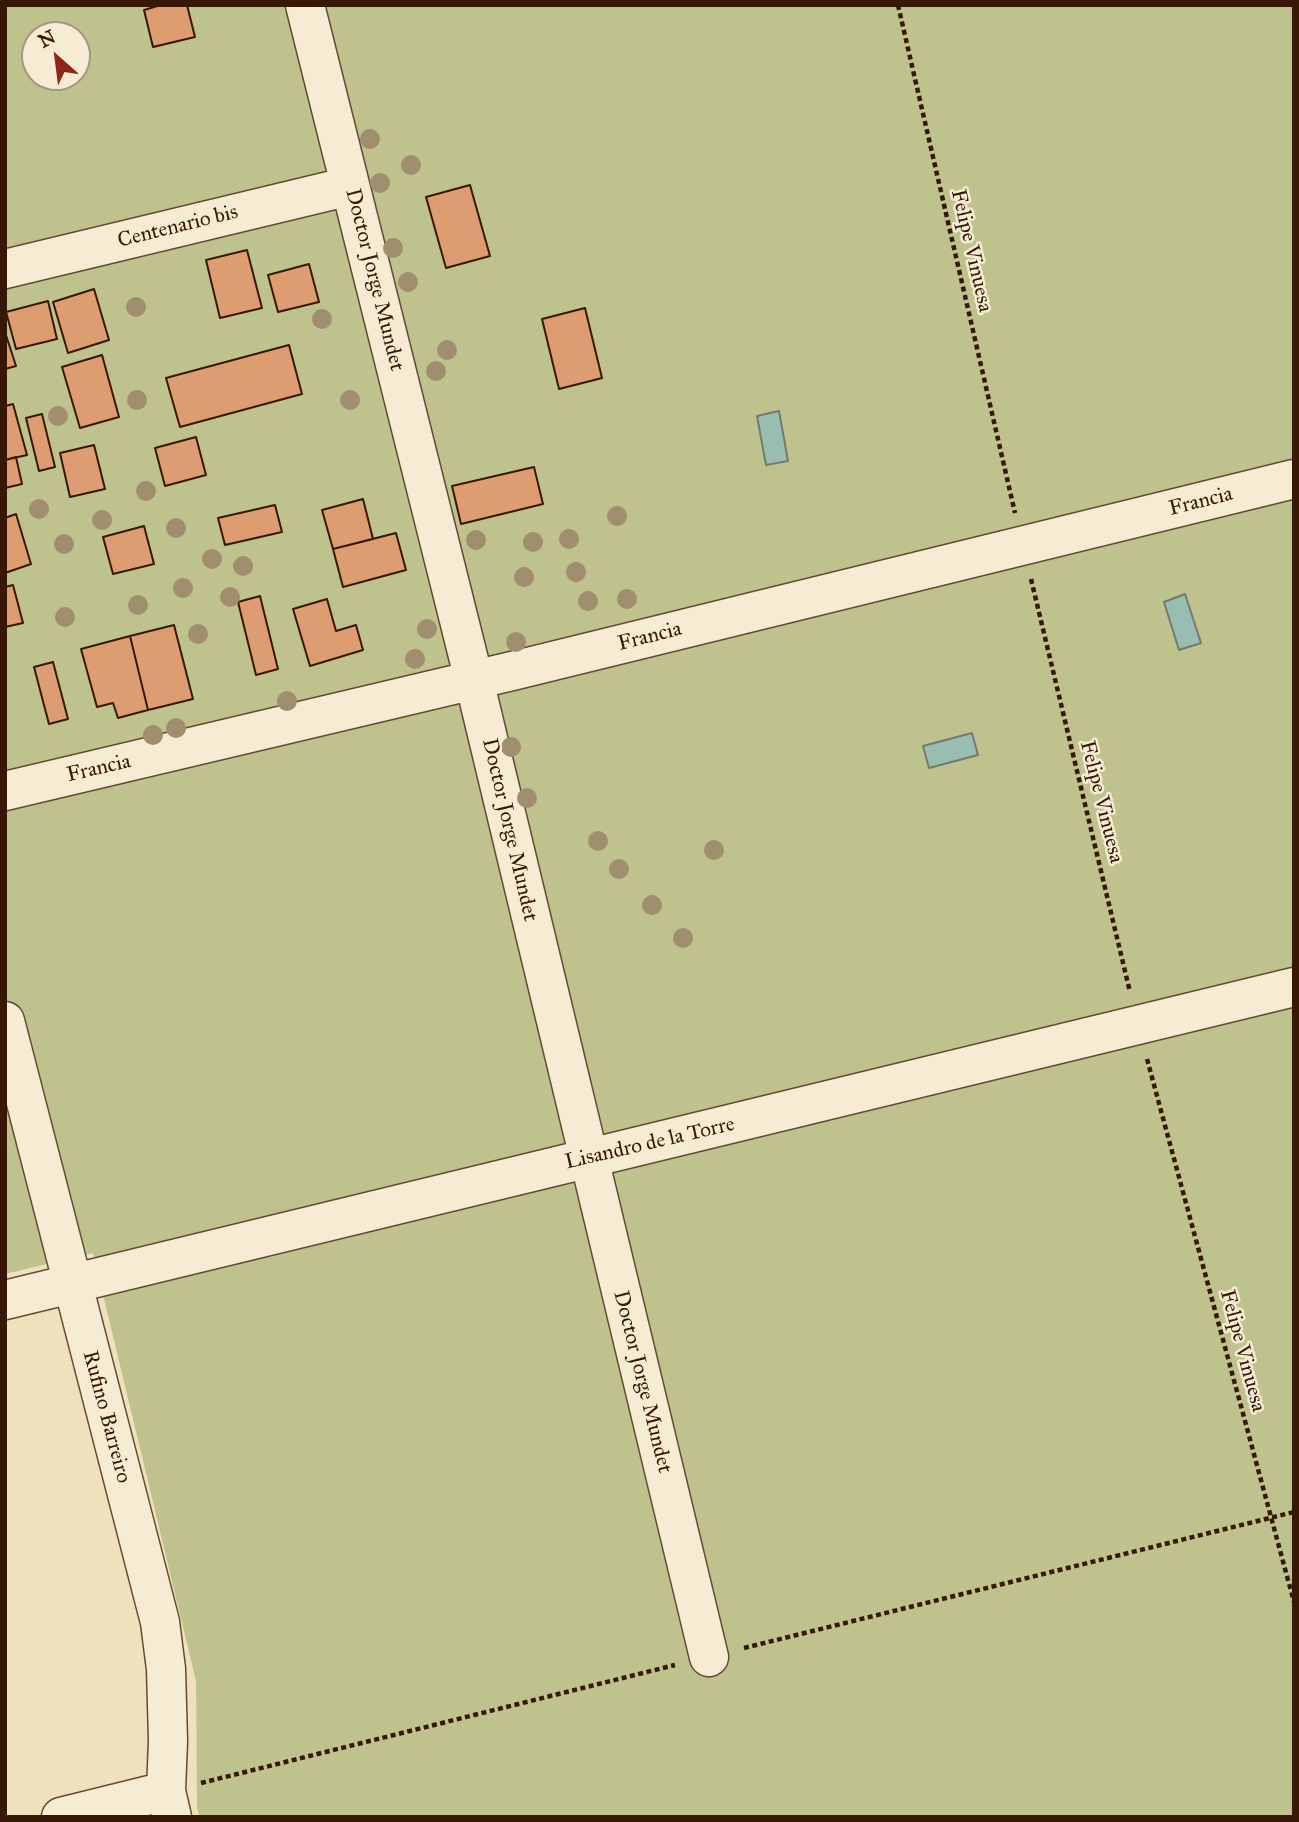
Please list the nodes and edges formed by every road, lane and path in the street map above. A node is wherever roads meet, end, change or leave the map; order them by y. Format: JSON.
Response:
{"nodes":[{"id":1,"x":305,"y":5,"type":"edge"},
{"id":2,"x":898,"y":5,"type":"edge"},
{"id":3,"x":350,"y":186,"type":"junction"},
{"id":4,"x":5,"y":269,"type":"edge"},
{"id":5,"x":1294,"y":479,"type":"edge"},
{"id":6,"x":1023,"y":546,"type":"junction"},
{"id":7,"x":474,"y":680,"type":"junction"},
{"id":8,"x":5,"y":791,"type":"edge"},
{"id":9,"x":1294,"y":987,"type":"edge"},
{"id":10,"x":5,"y":1021,"type":"edge"},
{"id":11,"x":1138,"y":1025,"type":"junction"},
{"id":12,"x":588,"y":1158,"type":"junction"},
{"id":13,"x":72,"y":1284,"type":"junction"},
{"id":14,"x":5,"y":1300,"type":"edge"},
{"id":15,"x":1294,"y":1602,"type":"edge"},
{"id":16,"x":709,"y":1657,"type":"dead end"},
{"id":17,"x":169,"y":1804,"type":"edge"},
{"id":18,"x":61,"y":1817,"type":"edge"}],
"edges":[{"from":1,"to":3,"type":"street","name":"Doctor Jorge Mundet"},
{"from":2,"to":6,"type":"path","name":"Felipe Vinuesa"},
{"from":3,"to":4,"type":"street","name":"Centenario bis"},
{"from":3,"to":7,"type":"street","name":"Doctor Jorge Mundet"},
{"from":5,"to":6,"type":"street","name":"Francia"},
{"from":6,"to":7,"type":"street","name":"Francia"},
{"from":6,"to":11,"type":"path","name":"Felipe Vinuesa"},
{"from":7,"to":8,"type":"street","name":"Francia"},
{"from":7,"to":12,"type":"street","name":"Doctor Jorge Mundet"},
{"from":9,"to":11,"type":"street","name":"Lisandro de la Torre"},
{"from":10,"to":13,"type":"street","name":"Rufino Barreiro"},
{"from":11,"to":12,"type":"street","name":"Lisandro de la Torre"},
{"from":11,"to":15,"type":"path","name":"Felipe Vinuesa"},
{"from":12,"to":13,"type":"street","name":"Lisandro de la Torre"},
{"from":12,"to":16,"type":"street","name":"Doctor Jorge Mundet"},
{"from":13,"to":14,"type":"street","name":"Lisandro de la Torre"},
{"from":13,"to":17,"type":"street","name":"Rufino Barreiro"},
{"from":17,"to":18,"type":"street"}]}
